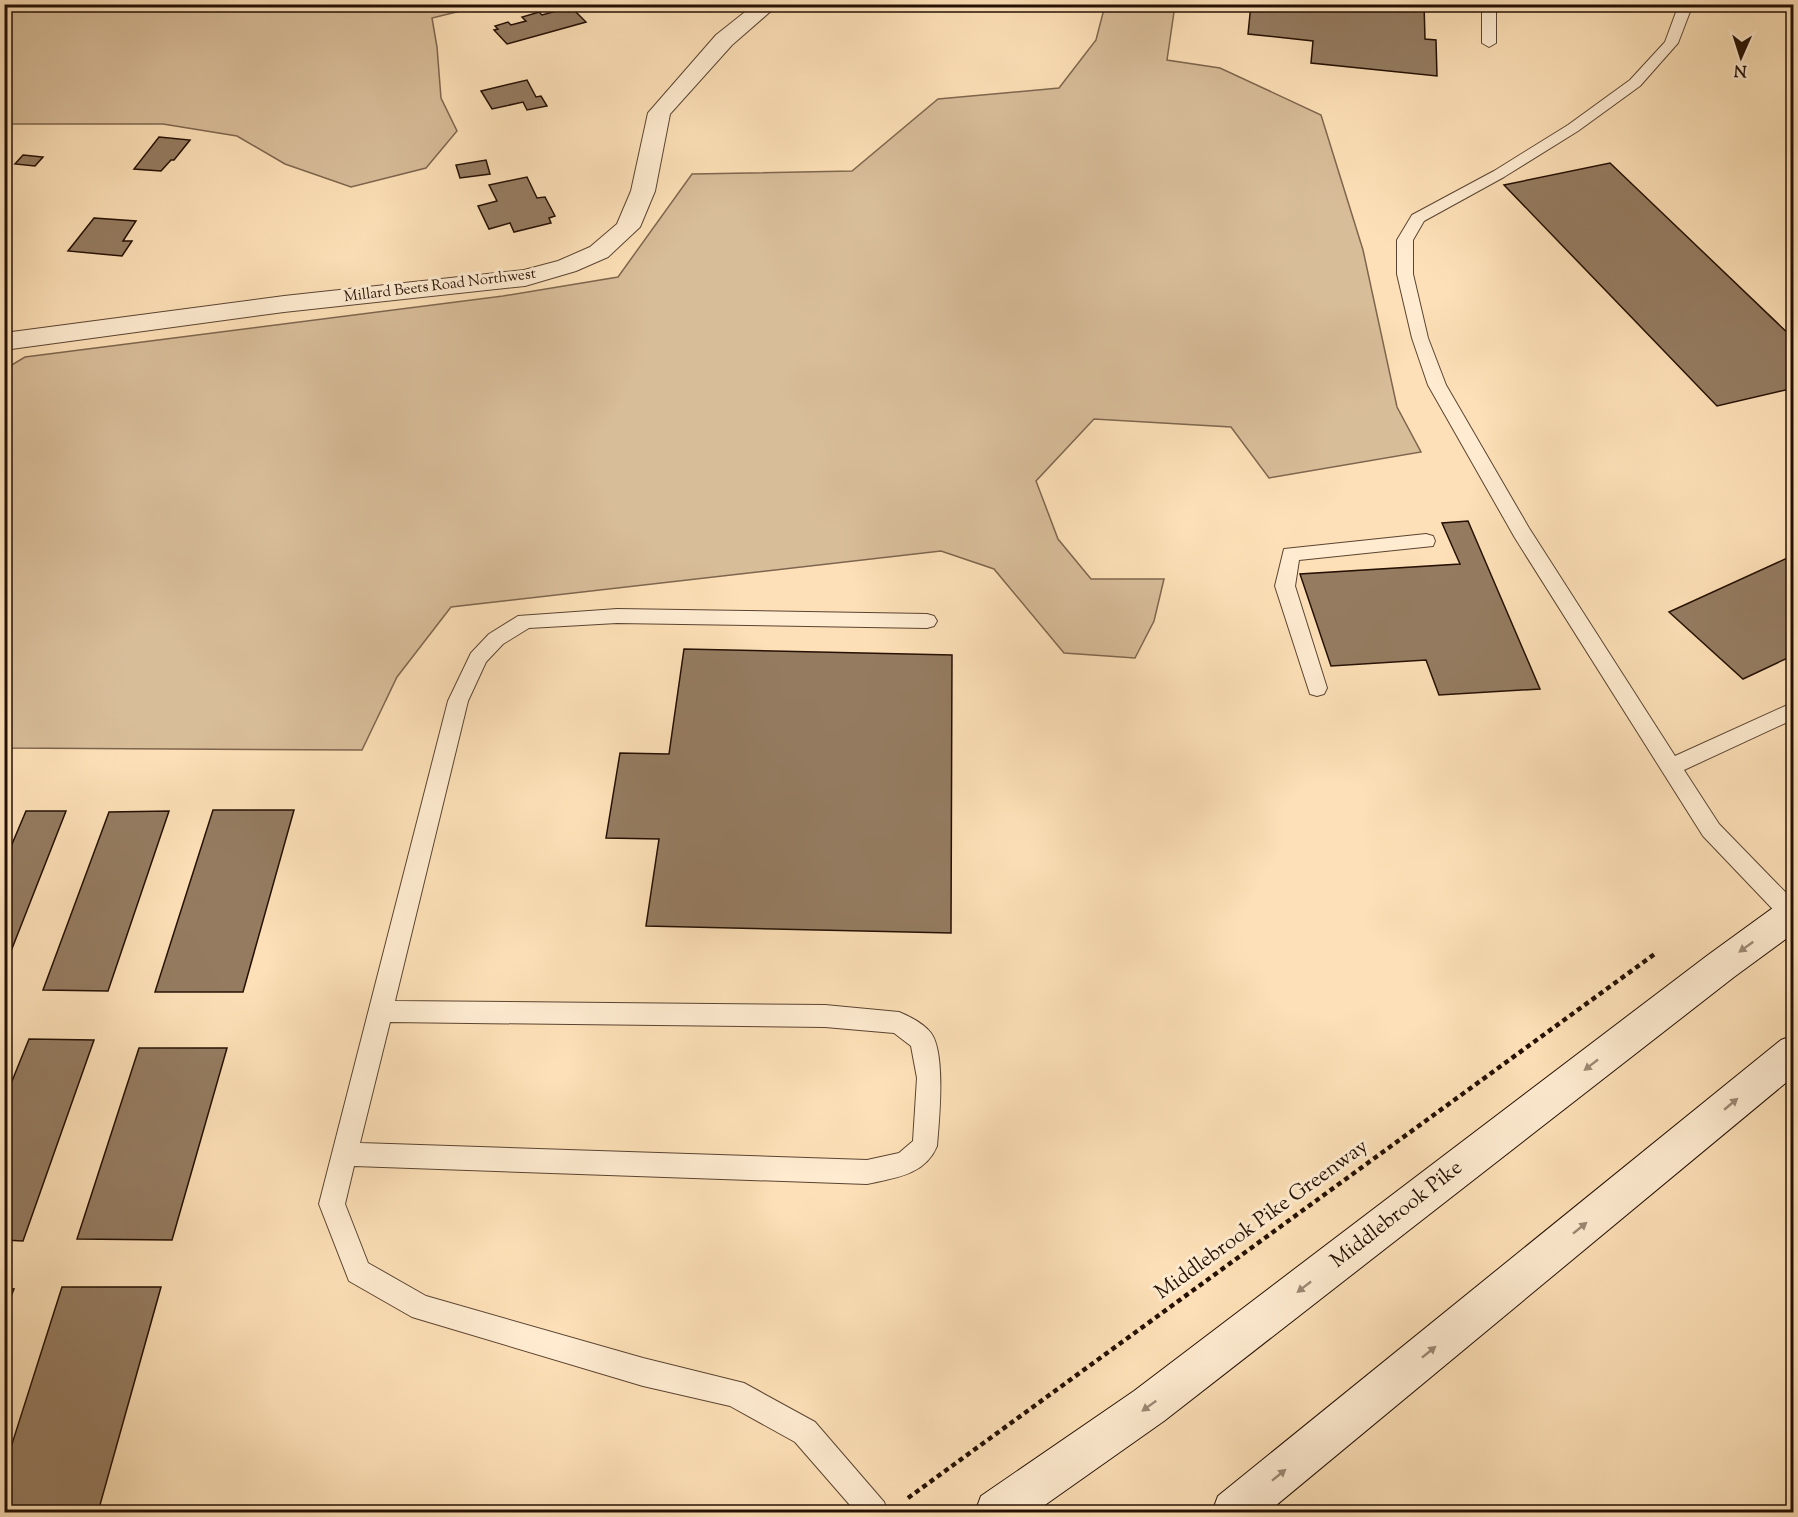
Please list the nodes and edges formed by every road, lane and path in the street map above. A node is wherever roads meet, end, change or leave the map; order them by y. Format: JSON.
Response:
{"nodes":[{"id":1,"x":769,"y":4,"type":"edge"},
{"id":2,"x":1490,"y":4,"type":"edge"},
{"id":3,"x":1686,"y":4,"type":"edge"},
{"id":4,"x":1489,"y":43,"type":"dead end"},
{"id":5,"x":4,"y":342,"type":"edge"},
{"id":6,"x":1426,"y":541,"type":"dead end"},
{"id":7,"x":927,"y":621,"type":"dead end"},
{"id":8,"x":1317,"y":688,"type":"dead end"},
{"id":9,"x":1794,"y":710,"type":"edge"},
{"id":10,"x":1671,"y":767,"type":"junction"},
{"id":11,"x":1793,"y":914,"type":"edge"},
{"id":12,"x":1656,"y":953,"type":"dead end"},
{"id":13,"x":381,"y":1011,"type":"junction"},
{"id":14,"x":1794,"y":1052,"type":"edge"},
{"id":15,"x":345,"y":1154,"type":"junction"},
{"id":16,"x":898,"y":1506,"type":"dead end"},
{"id":17,"x":874,"y":1512,"type":"edge"},
{"id":18,"x":997,"y":1512,"type":"edge"},
{"id":19,"x":1234,"y":1512,"type":"edge"}],
"edges":[{"from":1,"to":5,"type":"main road","name":"Millard Beets Road Northwest"},
{"from":2,"to":4,"type":"lane"},
{"from":3,"to":10,"type":"lane"},
{"from":6,"to":8,"type":"lane"},
{"from":7,"to":13,"type":"lane"},
{"from":9,"to":10,"type":"lane"},
{"from":10,"to":11,"type":"lane"},
{"from":11,"to":18,"type":"main road","name":"Middlebrook Pike","one_way":true},
{"from":12,"to":16,"type":"path","name":"Middlebrook Pike Greenway"},
{"from":13,"to":15,"type":"lane"},
{"from":13,"to":15,"type":"lane"},
{"from":19,"to":14,"type":"main road","one_way":true},
{"from":15,"to":17,"type":"lane"}]}
